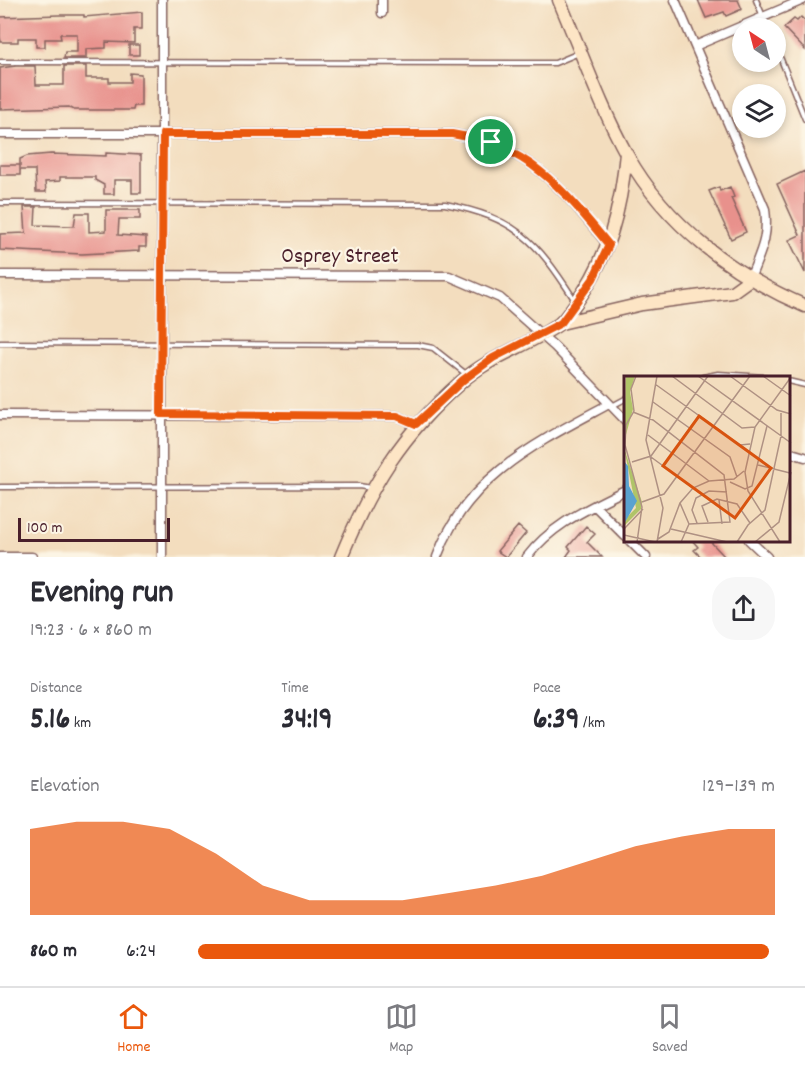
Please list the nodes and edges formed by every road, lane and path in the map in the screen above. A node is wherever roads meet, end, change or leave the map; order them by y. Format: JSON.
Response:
{"nodes":[{"id":1,"x":162,"y":0,"type":"edge"},
{"id":2,"x":382,"y":0,"type":"edge"},
{"id":3,"x":559,"y":0,"type":"edge"},
{"id":4,"x":675,"y":0,"type":"edge"},
{"id":5,"x":756,"y":0,"type":"edge"},
{"id":6,"x":803,"y":0,"type":"edge"},
{"id":7,"x":382,"y":13,"type":"dead end"},
{"id":8,"x":764,"y":17,"type":"junction"},
{"id":9,"x":695,"y":46,"type":"junction"},
{"id":10,"x":581,"y":51,"type":"junction"},
{"id":11,"x":164,"y":61,"type":"junction"},
{"id":12,"x":0,"y":62,"type":"edge"},
{"id":13,"x":786,"y":72,"type":"edge"},
{"id":14,"x":805,"y":120,"type":"edge"},
{"id":15,"x":0,"y":134,"type":"edge"},
{"id":16,"x":163,"y":134,"type":"junction"},
{"id":17,"x":626,"y":153,"type":"junction"},
{"id":18,"x":164,"y":202,"type":"junction"},
{"id":19,"x":0,"y":203,"type":"edge"},
{"id":20,"x":609,"y":245,"type":"junction"},
{"id":21,"x":0,"y":275,"type":"edge"},
{"id":22,"x":162,"y":275,"type":"junction"},
{"id":23,"x":750,"y":279,"type":"junction"},
{"id":24,"x":576,"y":302,"type":"junction"},
{"id":25,"x":805,"y":306,"type":"edge"},
{"id":26,"x":561,"y":323,"type":"junction"},
{"id":27,"x":539,"y":334,"type":"junction"},
{"id":28,"x":0,"y":343,"type":"edge"},
{"id":29,"x":163,"y":344,"type":"junction"},
{"id":30,"x":469,"y":376,"type":"junction"},
{"id":31,"x":708,"y":376,"type":"edge"},
{"id":32,"x":749,"y":376,"type":"edge"},
{"id":33,"x":790,"y":381,"type":"edge"},
{"id":34,"x":805,"y":385,"type":"edge"},
{"id":35,"x":624,"y":399,"type":"edge"},
{"id":36,"x":610,"y":405,"type":"junction"},
{"id":37,"x":161,"y":414,"type":"junction"},
{"id":38,"x":0,"y":415,"type":"edge"},
{"id":39,"x":624,"y":419,"type":"edge"},
{"id":40,"x":416,"y":424,"type":"junction"},
{"id":41,"x":790,"y":452,"type":"edge"},
{"id":42,"x":805,"y":457,"type":"edge"},
{"id":43,"x":161,"y":485,"type":"junction"},
{"id":44,"x":0,"y":487,"type":"edge"},
{"id":45,"x":372,"y":488,"type":"junction"},
{"id":46,"x":624,"y":491,"type":"edge"},
{"id":47,"x":595,"y":506,"type":"junction"},
{"id":48,"x":624,"y":535,"type":"edge"},
{"id":49,"x":631,"y":542,"type":"edge"},
{"id":50,"x":751,"y":542,"type":"edge"},
{"id":51,"x":0,"y":557,"type":"edge"},
{"id":52,"x":32,"y":557,"type":"edge"},
{"id":53,"x":162,"y":557,"type":"edge"},
{"id":54,"x":341,"y":557,"type":"edge"},
{"id":55,"x":437,"y":557,"type":"edge"},
{"id":56,"x":527,"y":557,"type":"edge"},
{"id":57,"x":646,"y":557,"type":"edge"},
{"id":58,"x":766,"y":557,"type":"edge"}],
"edges":[{"from":1,"to":11,"type":"street"},
{"from":2,"to":7,"type":"street"},
{"from":3,"to":10,"type":"street"},
{"from":4,"to":9,"type":"street"},
{"from":5,"to":8,"type":"lane"},
{"from":6,"to":8,"type":"street"},
{"from":8,"to":9,"type":"street"},
{"from":9,"to":23,"type":"street"},
{"from":10,"to":11,"type":"lane"},
{"from":10,"to":17,"type":"street"},
{"from":11,"to":12,"type":"lane"},
{"from":11,"to":16,"type":"street"},
{"from":13,"to":14,"type":"lane"},
{"from":15,"to":16,"type":"street"},
{"from":16,"to":18,"type":"street"},
{"from":16,"to":20,"type":"street"},
{"from":17,"to":20,"type":"street"},
{"from":17,"to":23,"type":"street"},
{"from":18,"to":19,"type":"lane"},
{"from":18,"to":22,"type":"street"},
{"from":18,"to":24,"type":"lane"},
{"from":20,"to":24,"type":"street"},
{"from":21,"to":22,"type":"street","name":"Osprey Street"},
{"from":22,"to":27,"type":"street","name":"Osprey Street"},
{"from":22,"to":29,"type":"street"},
{"from":23,"to":25,"type":"street"},
{"from":23,"to":26,"type":"street"},
{"from":24,"to":26,"type":"street"},
{"from":26,"to":27,"type":"street"},
{"from":27,"to":30,"type":"street"},
{"from":27,"to":36,"type":"street","name":"Osprey Street"},
{"from":28,"to":29,"type":"lane"},
{"from":29,"to":30,"type":"lane"},
{"from":29,"to":37,"type":"street"},
{"from":30,"to":40,"type":"street"},
{"from":31,"to":32,"type":"lane"},
{"from":33,"to":34,"type":"lane"},
{"from":35,"to":36,"type":"lane"},
{"from":36,"to":39,"type":"street","name":"Osprey Street"},
{"from":36,"to":55,"type":"street"},
{"from":37,"to":38,"type":"street"},
{"from":37,"to":40,"type":"street"},
{"from":37,"to":43,"type":"street"},
{"from":40,"to":45,"type":"street"},
{"from":41,"to":42,"type":"street"},
{"from":43,"to":44,"type":"lane"},
{"from":43,"to":45,"type":"lane"},
{"from":43,"to":53,"type":"street"},
{"from":45,"to":54,"type":"street"},
{"from":46,"to":47,"type":"street"},
{"from":47,"to":48,"type":"street"},
{"from":47,"to":56,"type":"street"},
{"from":49,"to":57,"type":"street"},
{"from":50,"to":58,"type":"street"},
{"from":51,"to":52,"type":"street"}]}
